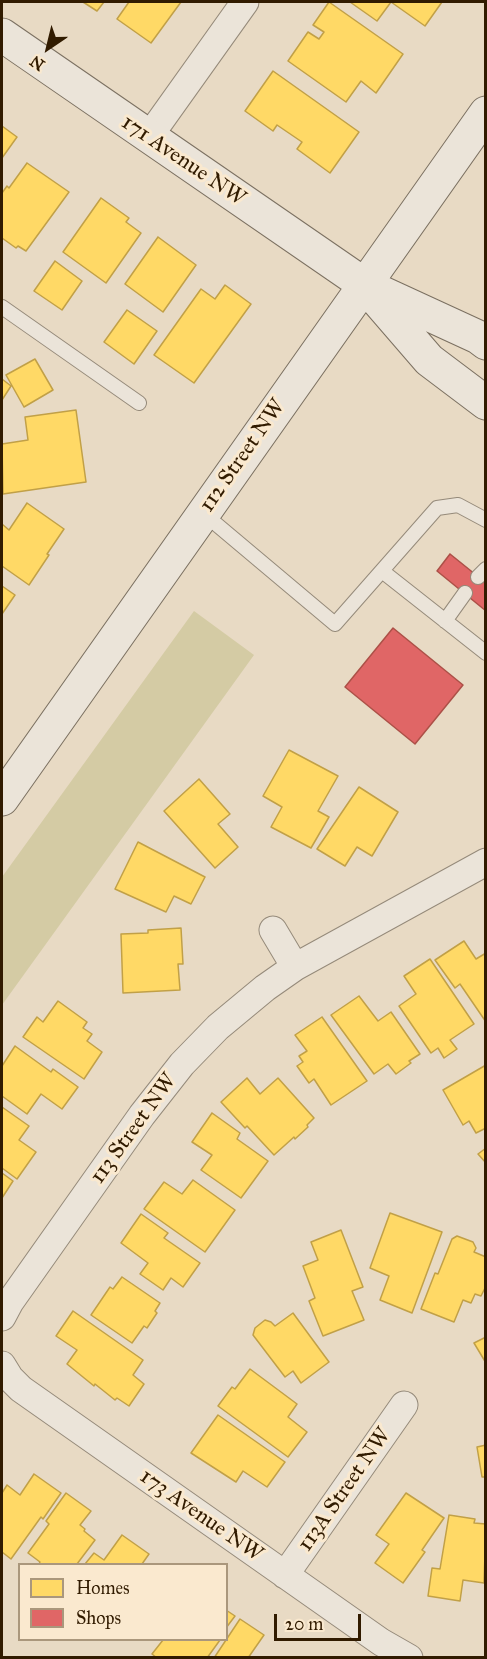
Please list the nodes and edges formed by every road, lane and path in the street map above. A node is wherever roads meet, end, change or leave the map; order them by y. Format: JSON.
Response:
{"nodes":[{"id":1,"x":245,"y":2,"type":"edge"},
{"id":2,"x":2,"y":35,"type":"edge"},
{"id":3,"x":486,"y":113,"type":"edge"},
{"id":4,"x":148,"y":138,"type":"junction"},
{"id":5,"x":365,"y":285,"type":"junction"},
{"id":6,"x":2,"y":307,"type":"edge"},
{"id":7,"x":486,"y":343,"type":"edge"},
{"id":8,"x":139,"y":403,"type":"dead end"},
{"id":9,"x":486,"y":403,"type":"edge"},
{"id":10,"x":202,"y":513,"type":"junction"},
{"id":11,"x":486,"y":520,"type":"edge"},
{"id":12,"x":382,"y":571,"type":"junction"},
{"id":13,"x":465,"y":593,"type":"dead end"},
{"id":14,"x":445,"y":621,"type":"junction"},
{"id":15,"x":483,"y":645,"type":"edge"},
{"id":16,"x":2,"y":799,"type":"edge"},
{"id":17,"x":486,"y":862,"type":"edge"},
{"id":18,"x":273,"y":930,"type":"dead end"},
{"id":19,"x":295,"y":967,"type":"junction"},
{"id":20,"x":2,"y":1317,"type":"edge"},
{"id":21,"x":2,"y":1365,"type":"edge"},
{"id":22,"x":404,"y":1405,"type":"dead end"},
{"id":23,"x":285,"y":1575,"type":"junction"},
{"id":24,"x":409,"y":1658,"type":"edge"}],
"edges":[{"from":1,"to":4,"type":"street"},
{"from":2,"to":4,"type":"main road","name":"171 Avenue NW"},
{"from":3,"to":5,"type":"main road","name":"112 Street NW"},
{"from":4,"to":5,"type":"main road","name":"171 Avenue NW"},
{"from":5,"to":7,"type":"main road","name":"171 Avenue NW"},
{"from":5,"to":9,"type":"main road","name":"171 Avenue NW"},
{"from":5,"to":10,"type":"main road","name":"112 Street NW"},
{"from":6,"to":8,"type":"lane"},
{"from":10,"to":12,"type":"lane"},
{"from":10,"to":16,"type":"main road","name":"112 Street NW"},
{"from":11,"to":12,"type":"lane"},
{"from":12,"to":14,"type":"lane"},
{"from":13,"to":14,"type":"lane"},
{"from":14,"to":15,"type":"lane"},
{"from":17,"to":19,"type":"street","name":"113 Street NW"},
{"from":18,"to":19,"type":"street"},
{"from":19,"to":20,"type":"street","name":"113 Street NW"},
{"from":21,"to":23,"type":"street","name":"173 Avenue NW"},
{"from":22,"to":23,"type":"street","name":"113A Street NW"},
{"from":23,"to":24,"type":"street","name":"173 Avenue NW"}]}
